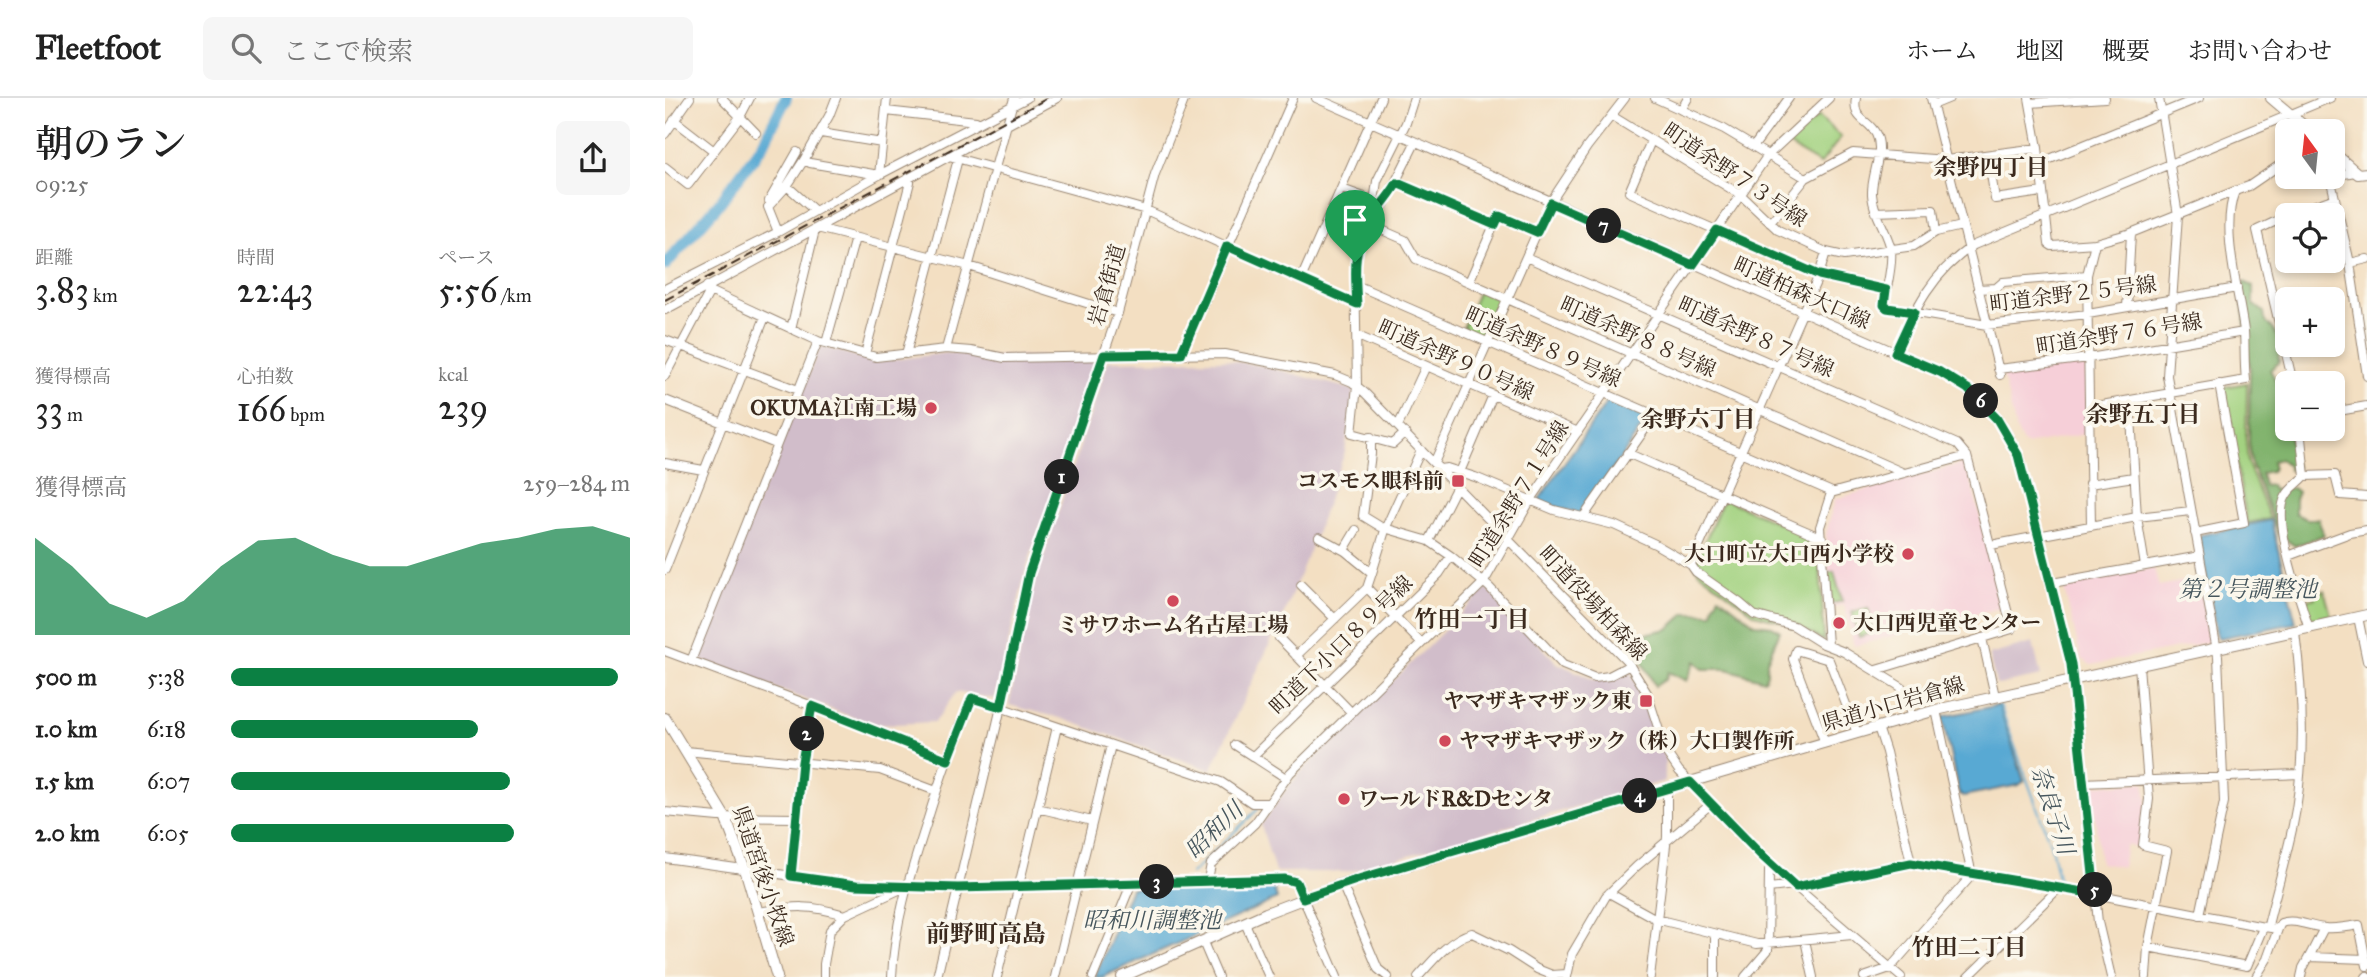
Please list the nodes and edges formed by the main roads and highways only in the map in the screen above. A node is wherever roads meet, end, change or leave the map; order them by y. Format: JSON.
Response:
{"nodes":[{"id":1,"x":2271,"y":98,"type":"edge"},
{"id":2,"x":2296,"y":119,"type":"edge"},
{"id":3,"x":2345,"y":163,"type":"edge"},
{"id":4,"x":2367,"y":173,"type":"edge"},
{"id":5,"x":2363,"y":616,"type":"edge"},
{"id":6,"x":666,"y":721,"type":"edge"},
{"id":7,"x":1134,"y":975,"type":"edge"},
{"id":8,"x":777,"y":977,"type":"edge"},
{"id":9,"x":1122,"y":977,"type":"edge"}],
"edges":[{"from":1,"to":2,"type":"main road"},
{"from":3,"to":4,"type":"main road"},
{"from":5,"to":7,"type":"main road","name":"県道小口岩倉線"},
{"from":6,"to":8,"type":"main road","name":"県道宮後小牧線"},
{"from":7,"to":9,"type":"main road","name":"県道小口岩倉線"}]}
